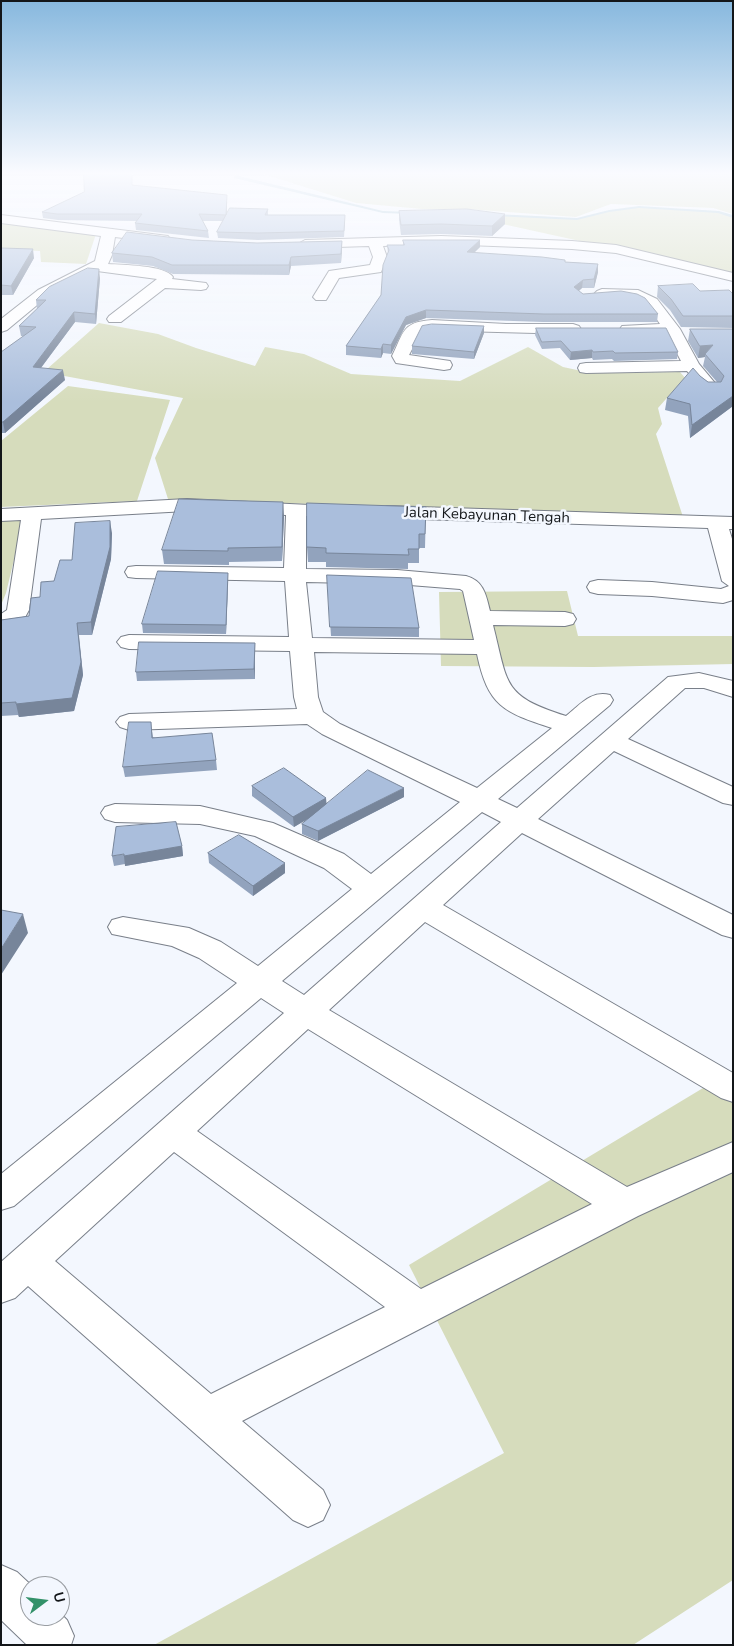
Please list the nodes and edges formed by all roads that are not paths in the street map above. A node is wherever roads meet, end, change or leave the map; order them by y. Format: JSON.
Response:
{"nodes":[{"id":1,"x":106,"y":250,"type":"edge"},
{"id":2,"x":377,"y":250,"type":"edge"},
{"id":3,"x":619,"y":250,"type":"edge"},
{"id":4,"x":96,"y":267,"type":"junction"},
{"id":5,"x":733,"y":277,"type":"edge"},
{"id":6,"x":162,"y":283,"type":"junction"},
{"id":7,"x":201,"y":286,"type":"dead end"},
{"id":8,"x":583,"y":295,"type":"edge"},
{"id":9,"x":322,"y":297,"type":"dead end"},
{"id":10,"x":115,"y":319,"type":"dead end"},
{"id":11,"x":2,"y":326,"type":"edge"},
{"id":12,"x":584,"y":329,"type":"edge"},
{"id":13,"x":613,"y":329,"type":"edge"},
{"id":14,"x":673,"y":332,"type":"junction"},
{"id":15,"x":694,"y":334,"type":"edge"},
{"id":16,"x":444,"y":365,"type":"dead end"},
{"id":17,"x":692,"y":366,"type":"junction"},
{"id":18,"x":586,"y":368,"type":"dead end"},
{"id":19,"x":710,"y":389,"type":"edge"},
{"id":20,"x":296,"y":509,"type":"junction"},
{"id":21,"x":32,"y":514,"type":"junction"},
{"id":22,"x":1,"y":515,"type":"edge"},
{"id":23,"x":725,"y":523,"type":"edge"},
{"id":24,"x":136,"y":572,"type":"dead end"},
{"id":25,"x":295,"y":576,"type":"junction"},
{"id":26,"x":733,"y":580,"type":"edge"},
{"id":27,"x":598,"y":587,"type":"dead end"},
{"id":28,"x":733,"y":592,"type":"edge"},
{"id":29,"x":481,"y":618,"type":"junction"},
{"id":30,"x":565,"y":619,"type":"dead end"},
{"id":31,"x":1,"y":624,"type":"edge"},
{"id":32,"x":129,"y":642,"type":"dead end"},
{"id":33,"x":301,"y":644,"type":"junction"},
{"id":34,"x":488,"y":647,"type":"junction"},
{"id":35,"x":733,"y":690,"type":"edge"},
{"id":36,"x":600,"y":700,"type":"dead end"},
{"id":37,"x":312,"y":716,"type":"junction"},
{"id":38,"x":129,"y":722,"type":"edge"},
{"id":39,"x":569,"y":725,"type":"junction"},
{"id":40,"x":610,"y":740,"type":"junction"},
{"id":41,"x":733,"y":797,"type":"edge"},
{"id":42,"x":479,"y":800,"type":"junction"},
{"id":43,"x":116,"y":814,"type":"dead end"},
{"id":44,"x":519,"y":821,"type":"junction"},
{"id":45,"x":372,"y":888,"type":"junction"},
{"id":46,"x":423,"y":908,"type":"junction"},
{"id":47,"x":123,"y":927,"type":"dead end"},
{"id":48,"x":733,"y":928,"type":"edge"},
{"id":49,"x":258,"y":982,"type":"junction"},
{"id":50,"x":306,"y":1012,"type":"junction"},
{"id":51,"x":733,"y":1089,"type":"edge"},
{"id":52,"x":173,"y":1132,"type":"junction"},
{"id":53,"x":733,"y":1156,"type":"edge"},
{"id":54,"x":1,"y":1195,"type":"edge"},
{"id":55,"x":625,"y":1205,"type":"junction"},
{"id":56,"x":15,"y":1274,"type":"edge"},
{"id":57,"x":419,"y":1310,"type":"junction"},
{"id":58,"x":208,"y":1417,"type":"junction"},
{"id":59,"x":308,"y":1505,"type":"dead end"},
{"id":60,"x":1,"y":1588,"type":"edge"},
{"id":61,"x":20,"y":1606,"type":"edge"}],
"edges":[{"from":1,"to":4,"type":"street"},
{"from":2,"to":9,"type":"street"},
{"from":3,"to":5,"type":"street"},
{"from":4,"to":6,"type":"street"},
{"from":4,"to":11,"type":"street"},
{"from":6,"to":7,"type":"street"},
{"from":6,"to":10,"type":"street"},
{"from":8,"to":14,"type":"street"},
{"from":12,"to":16,"type":"street"},
{"from":13,"to":14,"type":"street"},
{"from":14,"to":15,"type":"street"},
{"from":14,"to":17,"type":"street"},
{"from":17,"to":18,"type":"street"},
{"from":17,"to":19,"type":"street"},
{"from":20,"to":21,"type":"street","name":"Jalan Kebayunan Tengah"},
{"from":20,"to":23,"type":"street","name":"Jalan Kebayunan Tengah"},
{"from":20,"to":25,"type":"street"},
{"from":21,"to":22,"type":"street","name":"Jalan Kebayunan Tengah"},
{"from":21,"to":31,"type":"street"},
{"from":23,"to":26,"type":"street"},
{"from":24,"to":25,"type":"street"},
{"from":25,"to":29,"type":"street"},
{"from":25,"to":33,"type":"street"},
{"from":27,"to":28,"type":"street"},
{"from":29,"to":30,"type":"street"},
{"from":29,"to":34,"type":"street"},
{"from":32,"to":33,"type":"street"},
{"from":33,"to":34,"type":"street"},
{"from":33,"to":37,"type":"street"},
{"from":34,"to":39,"type":"street"},
{"from":35,"to":40,"type":"street"},
{"from":36,"to":39,"type":"street"},
{"from":37,"to":38,"type":"street"},
{"from":37,"to":42,"type":"street"},
{"from":39,"to":42,"type":"street"},
{"from":40,"to":41,"type":"street"},
{"from":40,"to":44,"type":"street"},
{"from":42,"to":44,"type":"street"},
{"from":42,"to":45,"type":"street"},
{"from":43,"to":45,"type":"street"},
{"from":44,"to":46,"type":"street"},
{"from":44,"to":48,"type":"street"},
{"from":45,"to":49,"type":"street"},
{"from":46,"to":50,"type":"street"},
{"from":46,"to":51,"type":"street"},
{"from":47,"to":49,"type":"street"},
{"from":49,"to":50,"type":"street"},
{"from":49,"to":54,"type":"street"},
{"from":50,"to":52,"type":"street"},
{"from":50,"to":55,"type":"street"},
{"from":52,"to":56,"type":"street"},
{"from":52,"to":57,"type":"street"},
{"from":53,"to":55,"type":"street"},
{"from":55,"to":57,"type":"street"},
{"from":56,"to":58,"type":"street"},
{"from":57,"to":58,"type":"street"},
{"from":58,"to":59,"type":"street"},
{"from":60,"to":61,"type":"street"}]}
